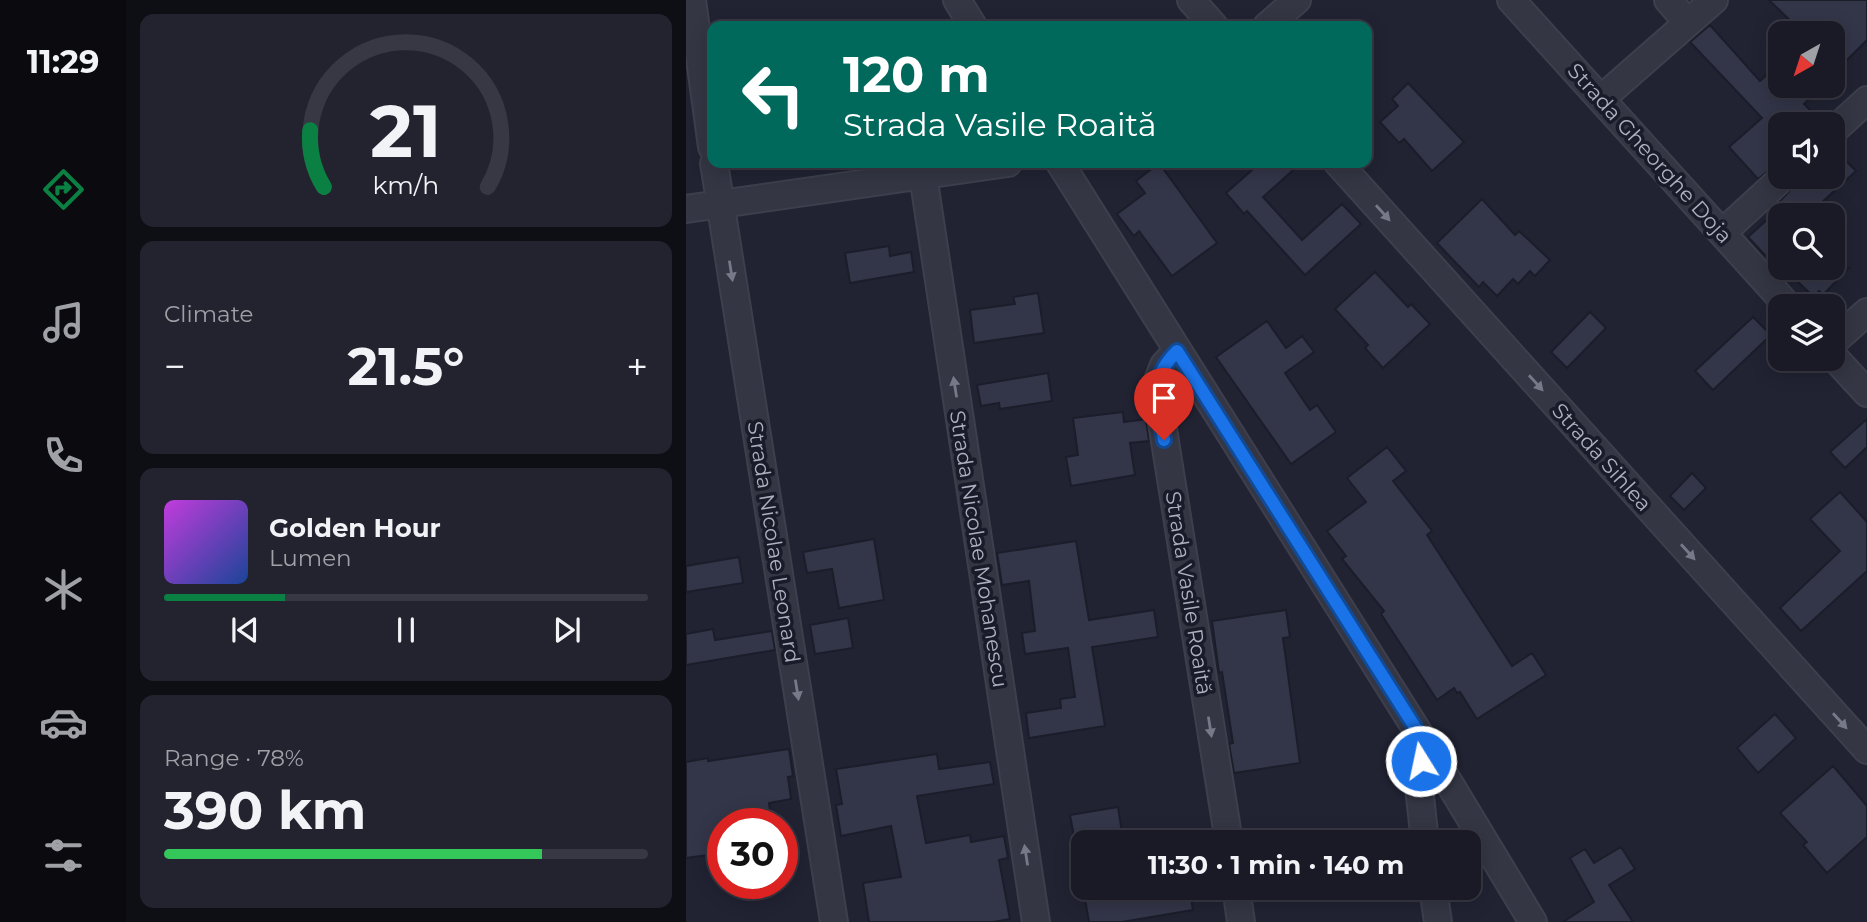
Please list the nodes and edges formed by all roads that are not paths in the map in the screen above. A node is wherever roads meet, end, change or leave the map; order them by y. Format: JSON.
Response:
{"nodes":[{"id":1,"x":692,"y":0,"type":"edge"},
{"id":2,"x":957,"y":0,"type":"edge"},
{"id":3,"x":1191,"y":0,"type":"edge"},
{"id":4,"x":1297,"y":0,"type":"edge"},
{"id":5,"x":1511,"y":0,"type":"edge"},
{"id":6,"x":1668,"y":0,"type":"edge"},
{"id":7,"x":1714,"y":0,"type":"edge"},
{"id":8,"x":970,"y":21,"type":"edge"},
{"id":9,"x":1210,"y":21,"type":"edge"},
{"id":10,"x":1273,"y":21,"type":"edge"},
{"id":11,"x":1688,"y":23,"type":"junction"},
{"id":12,"x":1601,"y":99,"type":"junction"},
{"id":13,"x":1867,"y":100,"type":"edge"},
{"id":14,"x":707,"y":110,"type":"edge"},
{"id":15,"x":1845,"y":120,"type":"edge"},
{"id":16,"x":716,"y":168,"type":"edge"},
{"id":17,"x":973,"y":168,"type":"edge"},
{"id":18,"x":1063,"y":168,"type":"edge"},
{"id":19,"x":1343,"y":168,"type":"edge"},
{"id":20,"x":923,"y":175,"type":"junction"},
{"id":21,"x":1770,"y":189,"type":"edge"},
{"id":22,"x":720,"y":204,"type":"junction"},
{"id":23,"x":686,"y":209,"type":"edge"},
{"id":24,"x":1722,"y":233,"type":"junction"},
{"id":25,"x":1777,"y":294,"type":"edge"},
{"id":26,"x":1867,"y":313,"type":"edge"},
{"id":27,"x":1845,"y":332,"type":"edge"},
{"id":28,"x":1177,"y":351,"type":"junction"},
{"id":29,"x":1845,"y":369,"type":"edge"},
{"id":30,"x":1867,"y":393,"type":"edge"},
{"id":31,"x":1425,"y":743,"type":"junction"},
{"id":32,"x":1867,"y":750,"type":"edge"},
{"id":33,"x":1227,"y":830,"type":"edge"},
{"id":34,"x":1424,"y":830,"type":"edge"},
{"id":35,"x":1238,"y":900,"type":"edge"},
{"id":36,"x":1435,"y":900,"type":"edge"},
{"id":37,"x":834,"y":922,"type":"edge"},
{"id":38,"x":1036,"y":922,"type":"edge"},
{"id":39,"x":1241,"y":922,"type":"edge"},
{"id":40,"x":1438,"y":922,"type":"edge"},
{"id":41,"x":1534,"y":922,"type":"edge"}],
"edges":[{"from":1,"to":14,"type":"street"},
{"from":2,"to":8,"type":"street"},
{"from":3,"to":9,"type":"street"},
{"from":4,"to":10,"type":"street"},
{"from":5,"to":12,"type":"street","name":"Strada Gheorghe Doja"},
{"from":6,"to":11,"type":"street"},
{"from":7,"to":11,"type":"street"},
{"from":11,"to":12,"type":"street"},
{"from":12,"to":24,"type":"street","name":"Strada Gheorghe Doja"},
{"from":13,"to":15,"type":"street"},
{"from":16,"to":22,"type":"street","name":"Strada Nicolae Leonard"},
{"from":17,"to":20,"type":"street"},
{"from":18,"to":28,"type":"street"},
{"from":19,"to":32,"type":"street","name":"Strada Sihlea","one_way":true},
{"from":20,"to":22,"type":"street"},
{"from":38,"to":20,"type":"street","name":"Strada Nicolae Mohanescu","one_way":true},
{"from":21,"to":24,"type":"street"},
{"from":22,"to":23,"type":"street"},
{"from":22,"to":37,"type":"street","name":"Strada Nicolae Leonard","one_way":true},
{"from":24,"to":25,"type":"street","name":"Strada Gheorghe Doja"},
{"from":26,"to":27,"type":"street"},
{"from":28,"to":31,"type":"street"},
{"from":28,"to":33,"type":"street","name":"Strada Vasile Roaită","one_way":true},
{"from":29,"to":30,"type":"street"},
{"from":31,"to":34,"type":"street"},
{"from":31,"to":41,"type":"street"},
{"from":35,"to":39,"type":"street"},
{"from":36,"to":40,"type":"street"}]}
